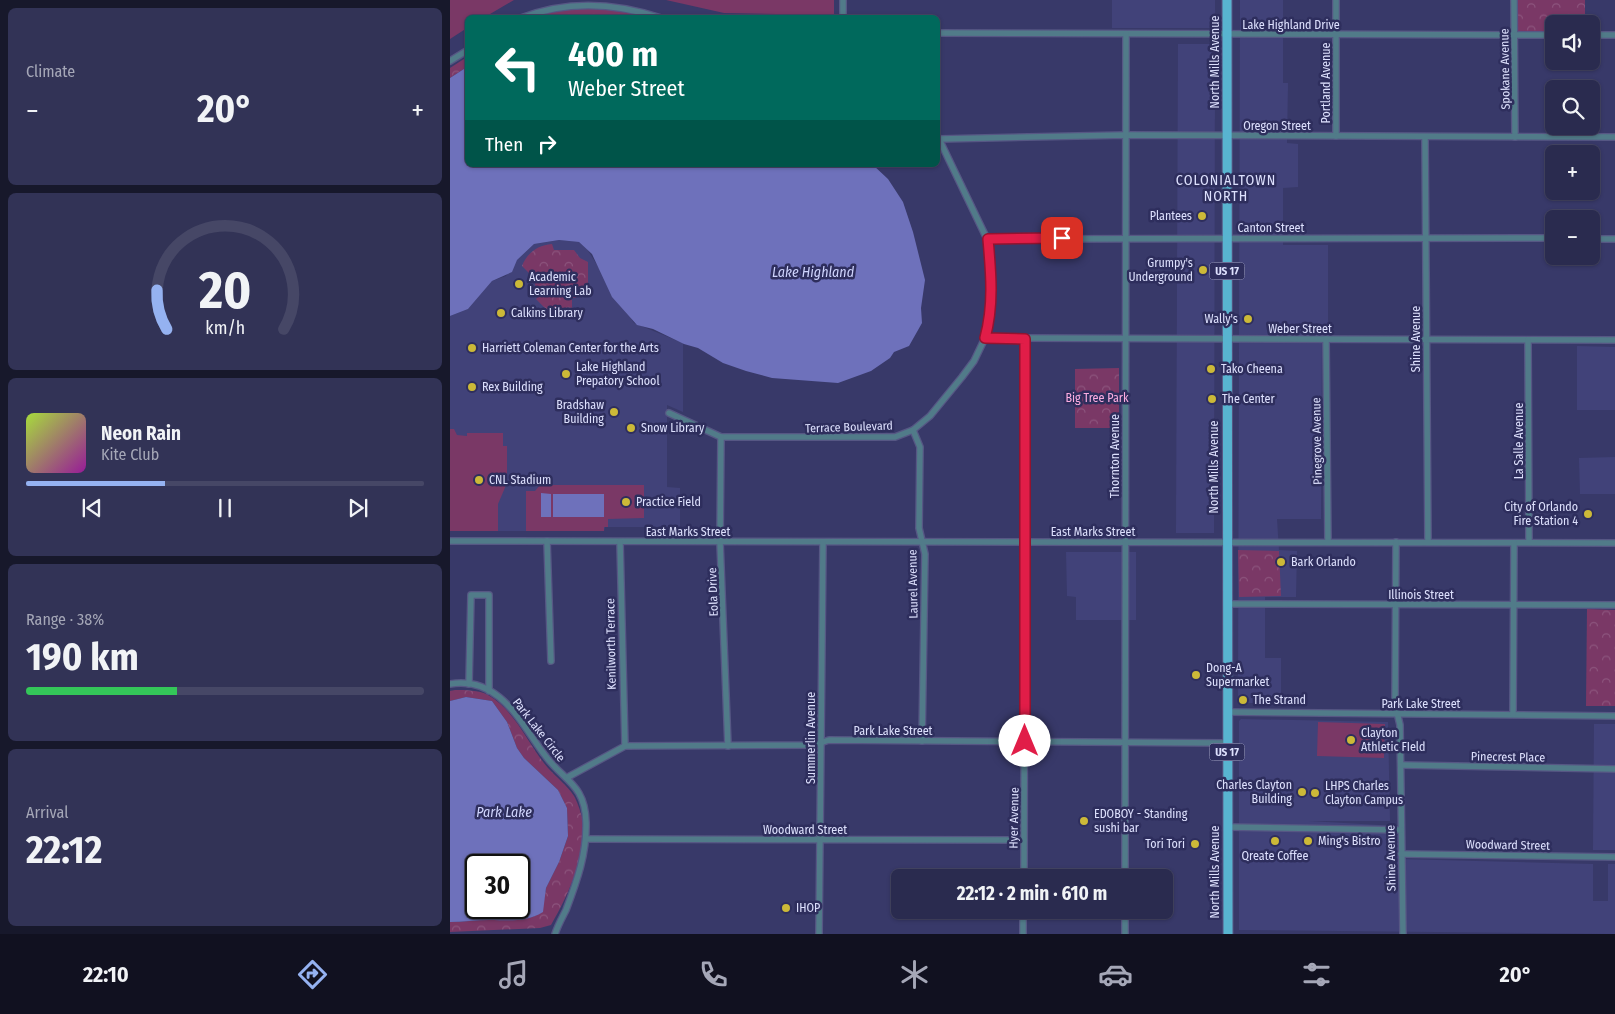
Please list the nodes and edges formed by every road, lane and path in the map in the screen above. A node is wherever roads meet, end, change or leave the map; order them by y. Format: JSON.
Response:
{"nodes":[{"id":1,"x":843,"y":0,"type":"edge"},
{"id":2,"x":1227,"y":0,"type":"edge"},
{"id":3,"x":1336,"y":0,"type":"edge"},
{"id":4,"x":1514,"y":0,"type":"edge"},
{"id":5,"x":527,"y":15,"type":"edge"},
{"id":6,"x":652,"y":15,"type":"edge"},
{"id":7,"x":843,"y":15,"type":"edge"},
{"id":8,"x":940,"y":33,"type":"edge"},
{"id":9,"x":1126,"y":34,"type":"junction"},
{"id":10,"x":1227,"y":35,"type":"junction"},
{"id":11,"x":1336,"y":35,"type":"junction"},
{"id":12,"x":1514,"y":35,"type":"junction"},
{"id":13,"x":1545,"y":35,"type":"edge"},
{"id":14,"x":1600,"y":35,"type":"edge"},
{"id":15,"x":1615,"y":35,"type":"edge"},
{"id":16,"x":465,"y":52,"type":"edge"},
{"id":17,"x":450,"y":62,"type":"edge"},
{"id":18,"x":1126,"y":135,"type":"junction"},
{"id":19,"x":1227,"y":136,"type":"junction"},
{"id":20,"x":1336,"y":136,"type":"junction"},
{"id":21,"x":1425,"y":137,"type":"junction"},
{"id":22,"x":1515,"y":137,"type":"junction"},
{"id":23,"x":1615,"y":137,"type":"edge"},
{"id":24,"x":940,"y":138,"type":"edge"},
{"id":25,"x":940,"y":140,"type":"edge"},
{"id":26,"x":1124,"y":238,"type":"junction"},
{"id":27,"x":1227,"y":238,"type":"junction"},
{"id":28,"x":1426,"y":238,"type":"junction"},
{"id":29,"x":1545,"y":238,"type":"edge"},
{"id":30,"x":1600,"y":238,"type":"edge"},
{"id":31,"x":988,"y":239,"type":"junction"},
{"id":32,"x":1615,"y":239,"type":"edge"},
{"id":33,"x":985,"y":338,"type":"junction"},
{"id":34,"x":1025,"y":339,"type":"junction"},
{"id":35,"x":1227,"y":339,"type":"junction"},
{"id":36,"x":1326,"y":339,"type":"junction"},
{"id":37,"x":1125,"y":340,"type":"junction"},
{"id":38,"x":1426,"y":340,"type":"junction"},
{"id":39,"x":1528,"y":340,"type":"junction"},
{"id":40,"x":1615,"y":340,"type":"edge"},
{"id":41,"x":669,"y":413,"type":"dead end"},
{"id":42,"x":913,"y":430,"type":"junction"},
{"id":43,"x":721,"y":437,"type":"junction"},
{"id":44,"x":450,"y":541,"type":"edge"},
{"id":45,"x":547,"y":541,"type":"junction"},
{"id":46,"x":620,"y":542,"type":"junction"},
{"id":47,"x":720,"y":542,"type":"junction"},
{"id":48,"x":823,"y":542,"type":"junction"},
{"id":49,"x":923,"y":542,"type":"junction"},
{"id":50,"x":1024,"y":542,"type":"junction"},
{"id":51,"x":1125,"y":542,"type":"junction"},
{"id":52,"x":1226,"y":542,"type":"junction"},
{"id":53,"x":1328,"y":542,"type":"junction"},
{"id":54,"x":1396,"y":542,"type":"junction"},
{"id":55,"x":1428,"y":542,"type":"junction"},
{"id":56,"x":1529,"y":542,"type":"junction"},
{"id":57,"x":1514,"y":543,"type":"junction"},
{"id":58,"x":1615,"y":543,"type":"edge"},
{"id":59,"x":1227,"y":604,"type":"junction"},
{"id":60,"x":1513,"y":604,"type":"junction"},
{"id":61,"x":1396,"y":605,"type":"junction"},
{"id":62,"x":1615,"y":605,"type":"edge"},
{"id":63,"x":552,"y":661,"type":"dead end"},
{"id":64,"x":450,"y":684,"type":"edge"},
{"id":65,"x":469,"y":684,"type":"junction"},
{"id":66,"x":489,"y":691,"type":"junction"},
{"id":67,"x":1227,"y":712,"type":"junction"},
{"id":68,"x":1512,"y":714,"type":"junction"},
{"id":69,"x":1397,"y":715,"type":"junction"},
{"id":70,"x":1615,"y":716,"type":"edge"},
{"id":71,"x":922,"y":741,"type":"junction"},
{"id":72,"x":1025,"y":741,"type":"junction"},
{"id":73,"x":1125,"y":742,"type":"junction"},
{"id":74,"x":822,"y":743,"type":"junction"},
{"id":75,"x":1227,"y":743,"type":"junction"},
{"id":76,"x":625,"y":746,"type":"junction"},
{"id":77,"x":728,"y":746,"type":"junction"},
{"id":78,"x":1400,"y":765,"type":"junction"},
{"id":79,"x":1615,"y":769,"type":"edge"},
{"id":80,"x":568,"y":777,"type":"junction"},
{"id":81,"x":1227,"y":827,"type":"junction"},
{"id":82,"x":1401,"y":830,"type":"junction"},
{"id":83,"x":586,"y":838,"type":"junction"},
{"id":84,"x":820,"y":840,"type":"junction"},
{"id":85,"x":1024,"y":840,"type":"junction"},
{"id":86,"x":1401,"y":854,"type":"junction"},
{"id":87,"x":1615,"y":856,"type":"edge"},
{"id":88,"x":1024,"y":869,"type":"edge"},
{"id":89,"x":1125,"y":869,"type":"edge"},
{"id":90,"x":1023,"y":919,"type":"edge"},
{"id":91,"x":1125,"y":919,"type":"edge"},
{"id":92,"x":556,"y":934,"type":"edge"},
{"id":93,"x":819,"y":934,"type":"edge"},
{"id":94,"x":1023,"y":934,"type":"edge"},
{"id":95,"x":1125,"y":934,"type":"edge"},
{"id":96,"x":1228,"y":934,"type":"edge"},
{"id":97,"x":1403,"y":934,"type":"edge"}],
"edges":[{"from":1,"to":7,"type":"street"},
{"from":2,"to":10,"type":"main road","name":"North Mills Avenue","number":"US 17"},
{"from":3,"to":11,"type":"street","name":"Portland Avenue"},
{"from":4,"to":12,"type":"street","name":"Spokane Avenue"},
{"from":5,"to":6,"type":"street"},
{"from":8,"to":9,"type":"street","name":"Lake Highland Drive"},
{"from":9,"to":10,"type":"street","name":"Lake Highland Drive"},
{"from":9,"to":18,"type":"street","name":"Thornton Avenue"},
{"from":10,"to":11,"type":"street","name":"Lake Highland Drive"},
{"from":10,"to":19,"type":"main road","name":"North Mills Avenue","number":"US 17"},
{"from":11,"to":12,"type":"street","name":"Lake Highland Drive"},
{"from":11,"to":20,"type":"street","name":"Portland Avenue"},
{"from":12,"to":13,"type":"street","name":"Lake Highland Drive"},
{"from":12,"to":22,"type":"street","name":"Spokane Avenue"},
{"from":14,"to":15,"type":"street"},
{"from":16,"to":17,"type":"street"},
{"from":18,"to":19,"type":"street","name":"Oregon Street"},
{"from":18,"to":24,"type":"street","name":"Oregon Street"},
{"from":18,"to":26,"type":"street","name":"Thornton Avenue"},
{"from":19,"to":20,"type":"street","name":"Oregon Street"},
{"from":19,"to":27,"type":"main road","name":"North Mills Avenue","number":"US 17"},
{"from":20,"to":21,"type":"street","name":"Oregon Street"},
{"from":21,"to":22,"type":"street","name":"Oregon Street"},
{"from":21,"to":28,"type":"street","name":"Shine Avenue"},
{"from":22,"to":23,"type":"street","name":"Oregon Street"},
{"from":25,"to":31,"type":"street","name":"Terrace Boulevard"},
{"from":26,"to":27,"type":"street","name":"Canton Street"},
{"from":26,"to":31,"type":"street","name":"Canton Street"},
{"from":26,"to":37,"type":"street","name":"Thornton Avenue"},
{"from":27,"to":28,"type":"street","name":"Canton Street"},
{"from":27,"to":35,"type":"main road","name":"North Mills Avenue","number":"US 17"},
{"from":28,"to":29,"type":"street","name":"Canton Street"},
{"from":28,"to":38,"type":"street","name":"Shine Avenue"},
{"from":30,"to":32,"type":"street"},
{"from":31,"to":33,"type":"street","name":"Terrace Boulevard"},
{"from":33,"to":34,"type":"street","name":"Weber Street"},
{"from":33,"to":42,"type":"street","name":"Terrace Boulevard"},
{"from":34,"to":37,"type":"street","name":"Weber Street"},
{"from":34,"to":50,"type":"street","name":"Hyer Avenue"},
{"from":35,"to":36,"type":"street","name":"Weber Street"},
{"from":35,"to":37,"type":"street","name":"Weber Street"},
{"from":35,"to":52,"type":"main road","name":"North Mills Avenue","number":"US 17"},
{"from":36,"to":38,"type":"street","name":"Weber Street"},
{"from":36,"to":53,"type":"street","name":"Pinegrove Avenue"},
{"from":37,"to":51,"type":"street","name":"Thornton Avenue"},
{"from":38,"to":39,"type":"street","name":"Weber Street"},
{"from":38,"to":55,"type":"street","name":"Shine Avenue"},
{"from":39,"to":40,"type":"street","name":"Weber Street"},
{"from":39,"to":56,"type":"street","name":"La Salle Avenue"},
{"from":41,"to":43,"type":"street","name":"Terrace Boulevard"},
{"from":42,"to":43,"type":"street","name":"Terrace Boulevard"},
{"from":42,"to":49,"type":"street","name":"Laurel Avenue"},
{"from":43,"to":47,"type":"street","name":"Eola Drive"},
{"from":44,"to":45,"type":"street","name":"East Marks Street"},
{"from":45,"to":46,"type":"street","name":"East Marks Street"},
{"from":45,"to":63,"type":"street"},
{"from":46,"to":47,"type":"street","name":"East Marks Street"},
{"from":46,"to":76,"type":"street","name":"Kenilworth Terrace"},
{"from":47,"to":48,"type":"street","name":"East Marks Street"},
{"from":47,"to":77,"type":"street","name":"Eola Drive"},
{"from":48,"to":49,"type":"street","name":"East Marks Street"},
{"from":48,"to":74,"type":"street","name":"Summerlin Avenue"},
{"from":49,"to":50,"type":"street","name":"East Marks Street"},
{"from":49,"to":71,"type":"street","name":"Laurel Avenue"},
{"from":50,"to":51,"type":"street","name":"East Marks Street"},
{"from":50,"to":72,"type":"street","name":"Hyer Avenue"},
{"from":51,"to":52,"type":"street","name":"East Marks Street"},
{"from":51,"to":73,"type":"street","name":"Thornton Avenue"},
{"from":52,"to":53,"type":"street","name":"East Marks Street"},
{"from":52,"to":59,"type":"main road","name":"North Mills Avenue","number":"US 17"},
{"from":53,"to":54,"type":"street","name":"East Marks Street"},
{"from":54,"to":55,"type":"street","name":"East Marks Street"},
{"from":54,"to":61,"type":"street","name":"Shine Avenue"},
{"from":55,"to":57,"type":"street","name":"East Marks Street"},
{"from":56,"to":57,"type":"street","name":"East Marks Street"},
{"from":56,"to":58,"type":"street","name":"East Marks Street"},
{"from":57,"to":60,"type":"street"},
{"from":59,"to":61,"type":"street","name":"Illinois Street"},
{"from":59,"to":67,"type":"main road","name":"North Mills Avenue","number":"US 17"},
{"from":60,"to":61,"type":"street","name":"Illinois Street"},
{"from":60,"to":62,"type":"street","name":"Illinois Street"},
{"from":60,"to":68,"type":"street"},
{"from":61,"to":69,"type":"street","name":"Shine Avenue"},
{"from":64,"to":65,"type":"street","name":"Park Lake Circle"},
{"from":65,"to":66,"type":"street","name":"Park Lake Circle"},
{"from":65,"to":66,"type":"street"},
{"from":66,"to":80,"type":"street","name":"Park Lake Circle"},
{"from":67,"to":69,"type":"street","name":"Park Lake Street"},
{"from":67,"to":75,"type":"main road","name":"North Mills Avenue","number":"US 17"},
{"from":68,"to":69,"type":"street","name":"Park Lake Street"},
{"from":68,"to":70,"type":"street","name":"Park Lake Street"},
{"from":69,"to":78,"type":"street","name":"Shine Avenue"},
{"from":71,"to":72,"type":"street","name":"Park Lake Street"},
{"from":71,"to":74,"type":"street","name":"Park Lake Street"},
{"from":72,"to":73,"type":"street","name":"Park Lake Street"},
{"from":72,"to":85,"type":"street","name":"Hyer Avenue"},
{"from":73,"to":75,"type":"street","name":"Park Lake Street"},
{"from":73,"to":89,"type":"street","name":"Thornton Avenue"},
{"from":74,"to":77,"type":"street","name":"Park Lake Street"},
{"from":74,"to":84,"type":"street","name":"Summerlin Avenue"},
{"from":75,"to":81,"type":"main road","name":"North Mills Avenue","number":"US 17"},
{"from":76,"to":77,"type":"street","name":"Park Lake Street"},
{"from":76,"to":80,"type":"street","name":"Park Lake Street"},
{"from":78,"to":79,"type":"street","name":"Pinecrest Place"},
{"from":78,"to":82,"type":"street","name":"Shine Avenue"},
{"from":80,"to":83,"type":"street","name":"Park Lake Circle"},
{"from":81,"to":82,"type":"street"},
{"from":81,"to":96,"type":"main road","name":"North Mills Avenue","number":"US 17"},
{"from":82,"to":86,"type":"street","name":"Shine Avenue"},
{"from":83,"to":84,"type":"street","name":"Woodward Street"},
{"from":83,"to":92,"type":"street","name":"Park Lake Circle"},
{"from":84,"to":85,"type":"street","name":"Woodward Street"},
{"from":84,"to":93,"type":"street","name":"Summerlin Avenue"},
{"from":85,"to":88,"type":"street","name":"Hyer Avenue"},
{"from":86,"to":87,"type":"street","name":"Woodward Street"},
{"from":86,"to":97,"type":"street","name":"Shine Avenue"},
{"from":90,"to":94,"type":"street"},
{"from":91,"to":95,"type":"street"}]}
